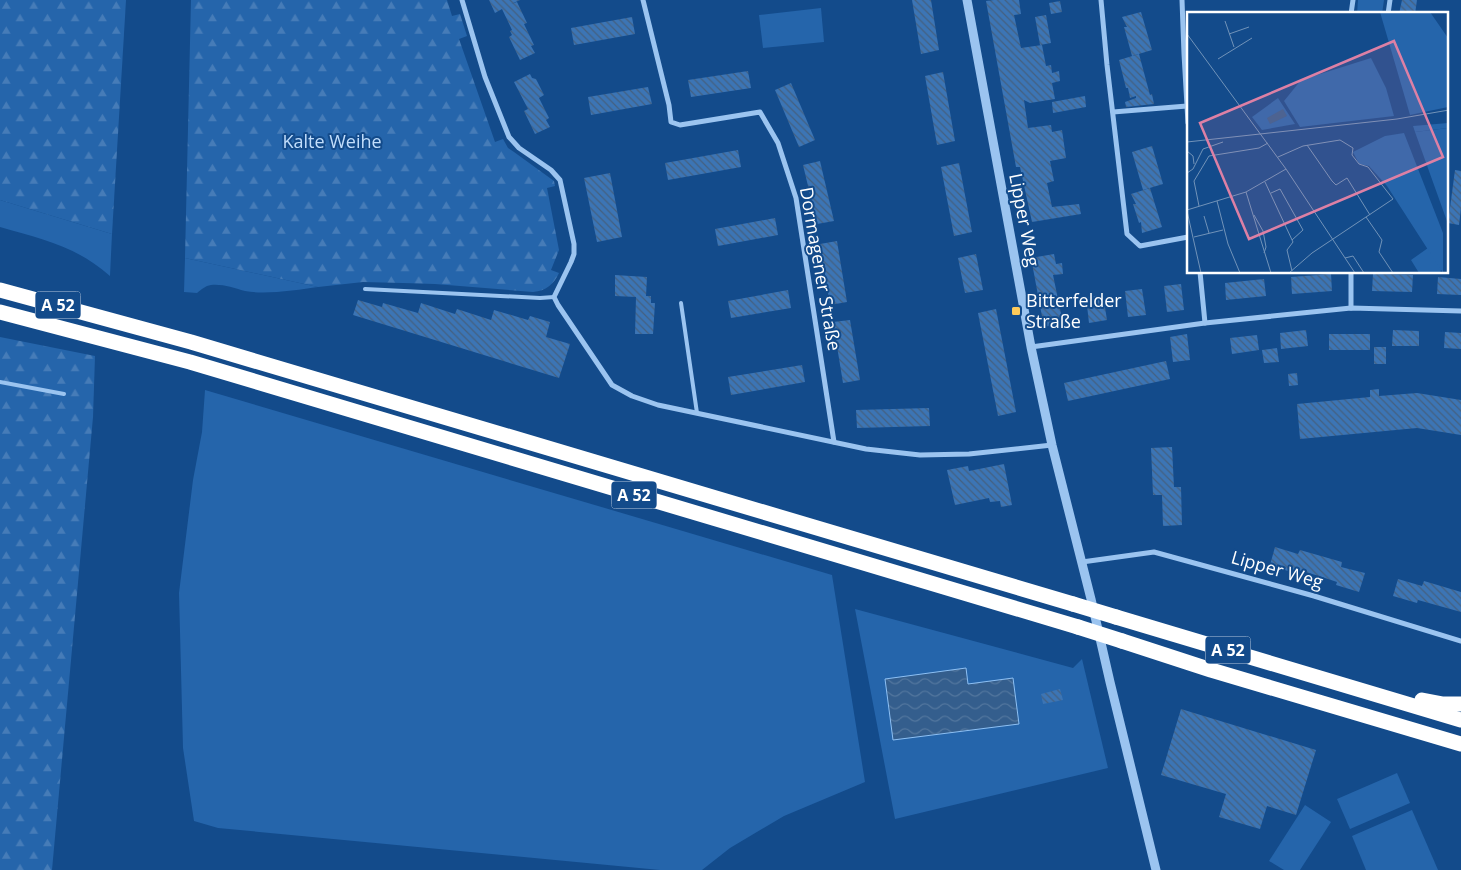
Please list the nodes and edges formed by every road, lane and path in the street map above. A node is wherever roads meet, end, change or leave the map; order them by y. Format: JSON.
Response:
{"nodes":[{"id":1,"x":462,"y":0,"type":"edge"},
{"id":2,"x":643,"y":0,"type":"edge"},
{"id":3,"x":967,"y":0,"type":"edge"},
{"id":4,"x":1101,"y":0,"type":"edge"},
{"id":5,"x":1182,"y":0,"type":"edge"},
{"id":6,"x":1187,"y":106,"type":"edge"},
{"id":7,"x":1113,"y":112,"type":"junction"},
{"id":8,"x":1187,"y":237,"type":"edge"},
{"id":9,"x":1200,"y":274,"type":"edge"},
{"id":10,"x":1351,"y":274,"type":"edge"},
{"id":11,"x":365,"y":289,"type":"dead end"},
{"id":12,"x":0,"y":290,"type":"edge"},
{"id":13,"x":554,"y":296,"type":"junction"},
{"id":14,"x":681,"y":303,"type":"dead end"},
{"id":15,"x":1351,"y":308,"type":"junction"},
{"id":16,"x":1461,"y":311,"type":"edge"},
{"id":17,"x":0,"y":312,"type":"edge"},
{"id":18,"x":1205,"y":324,"type":"junction"},
{"id":19,"x":1031,"y":347,"type":"junction"},
{"id":20,"x":0,"y":382,"type":"edge"},
{"id":21,"x":64,"y":394,"type":"dead end"},
{"id":22,"x":697,"y":413,"type":"junction"},
{"id":23,"x":834,"y":442,"type":"junction"},
{"id":24,"x":1052,"y":445,"type":"junction"},
{"id":25,"x":1082,"y":562,"type":"junction"},
{"id":26,"x":1461,"y":641,"type":"edge"},
{"id":27,"x":1340,"y":684,"type":"junction"},
{"id":28,"x":1461,"y":704,"type":"edge"},
{"id":29,"x":1461,"y":720,"type":"edge"},
{"id":30,"x":1422,"y":732,"type":"junction"},
{"id":31,"x":1461,"y":744,"type":"edge"},
{"id":32,"x":1461,"y":749,"type":"edge"},
{"id":33,"x":1156,"y":870,"type":"edge"}],
"edges":[{"from":1,"to":13,"type":"street"},
{"from":2,"to":23,"type":"street","name":"Dormagener Straße"},
{"from":3,"to":19,"type":"street","name":"Lipper Weg"},
{"from":4,"to":7,"type":"street"},
{"from":5,"to":6,"type":"street"},
{"from":6,"to":7,"type":"street"},
{"from":7,"to":8,"type":"street"},
{"from":9,"to":18,"type":"street"},
{"from":10,"to":15,"type":"street"},
{"from":11,"to":13,"type":"lane"},
{"from":12,"to":27,"type":"highway","number":"A 52","bridge":true},
{"from":13,"to":22,"type":"street"},
{"from":14,"to":22,"type":"lane"},
{"from":15,"to":16,"type":"street"},
{"from":15,"to":18,"type":"street"},
{"from":17,"to":30,"type":"highway","number":"A 52","bridge":true},
{"from":18,"to":19,"type":"street"},
{"from":19,"to":24,"type":"street","name":"Lipper Weg"},
{"from":20,"to":21,"type":"lane"},
{"from":22,"to":23,"type":"street"},
{"from":23,"to":24,"type":"street"},
{"from":24,"to":25,"type":"street","name":"Lipper Weg"},
{"from":25,"to":26,"type":"street","name":"Lipper Weg"},
{"from":25,"to":33,"type":"street","name":"Lipper Weg"},
{"from":27,"to":28,"type":"highway"},
{"from":27,"to":29,"type":"highway","number":"A 52"},
{"from":30,"to":31,"type":"highway","number":"A 52"},
{"from":30,"to":32,"type":"highway"}]}
